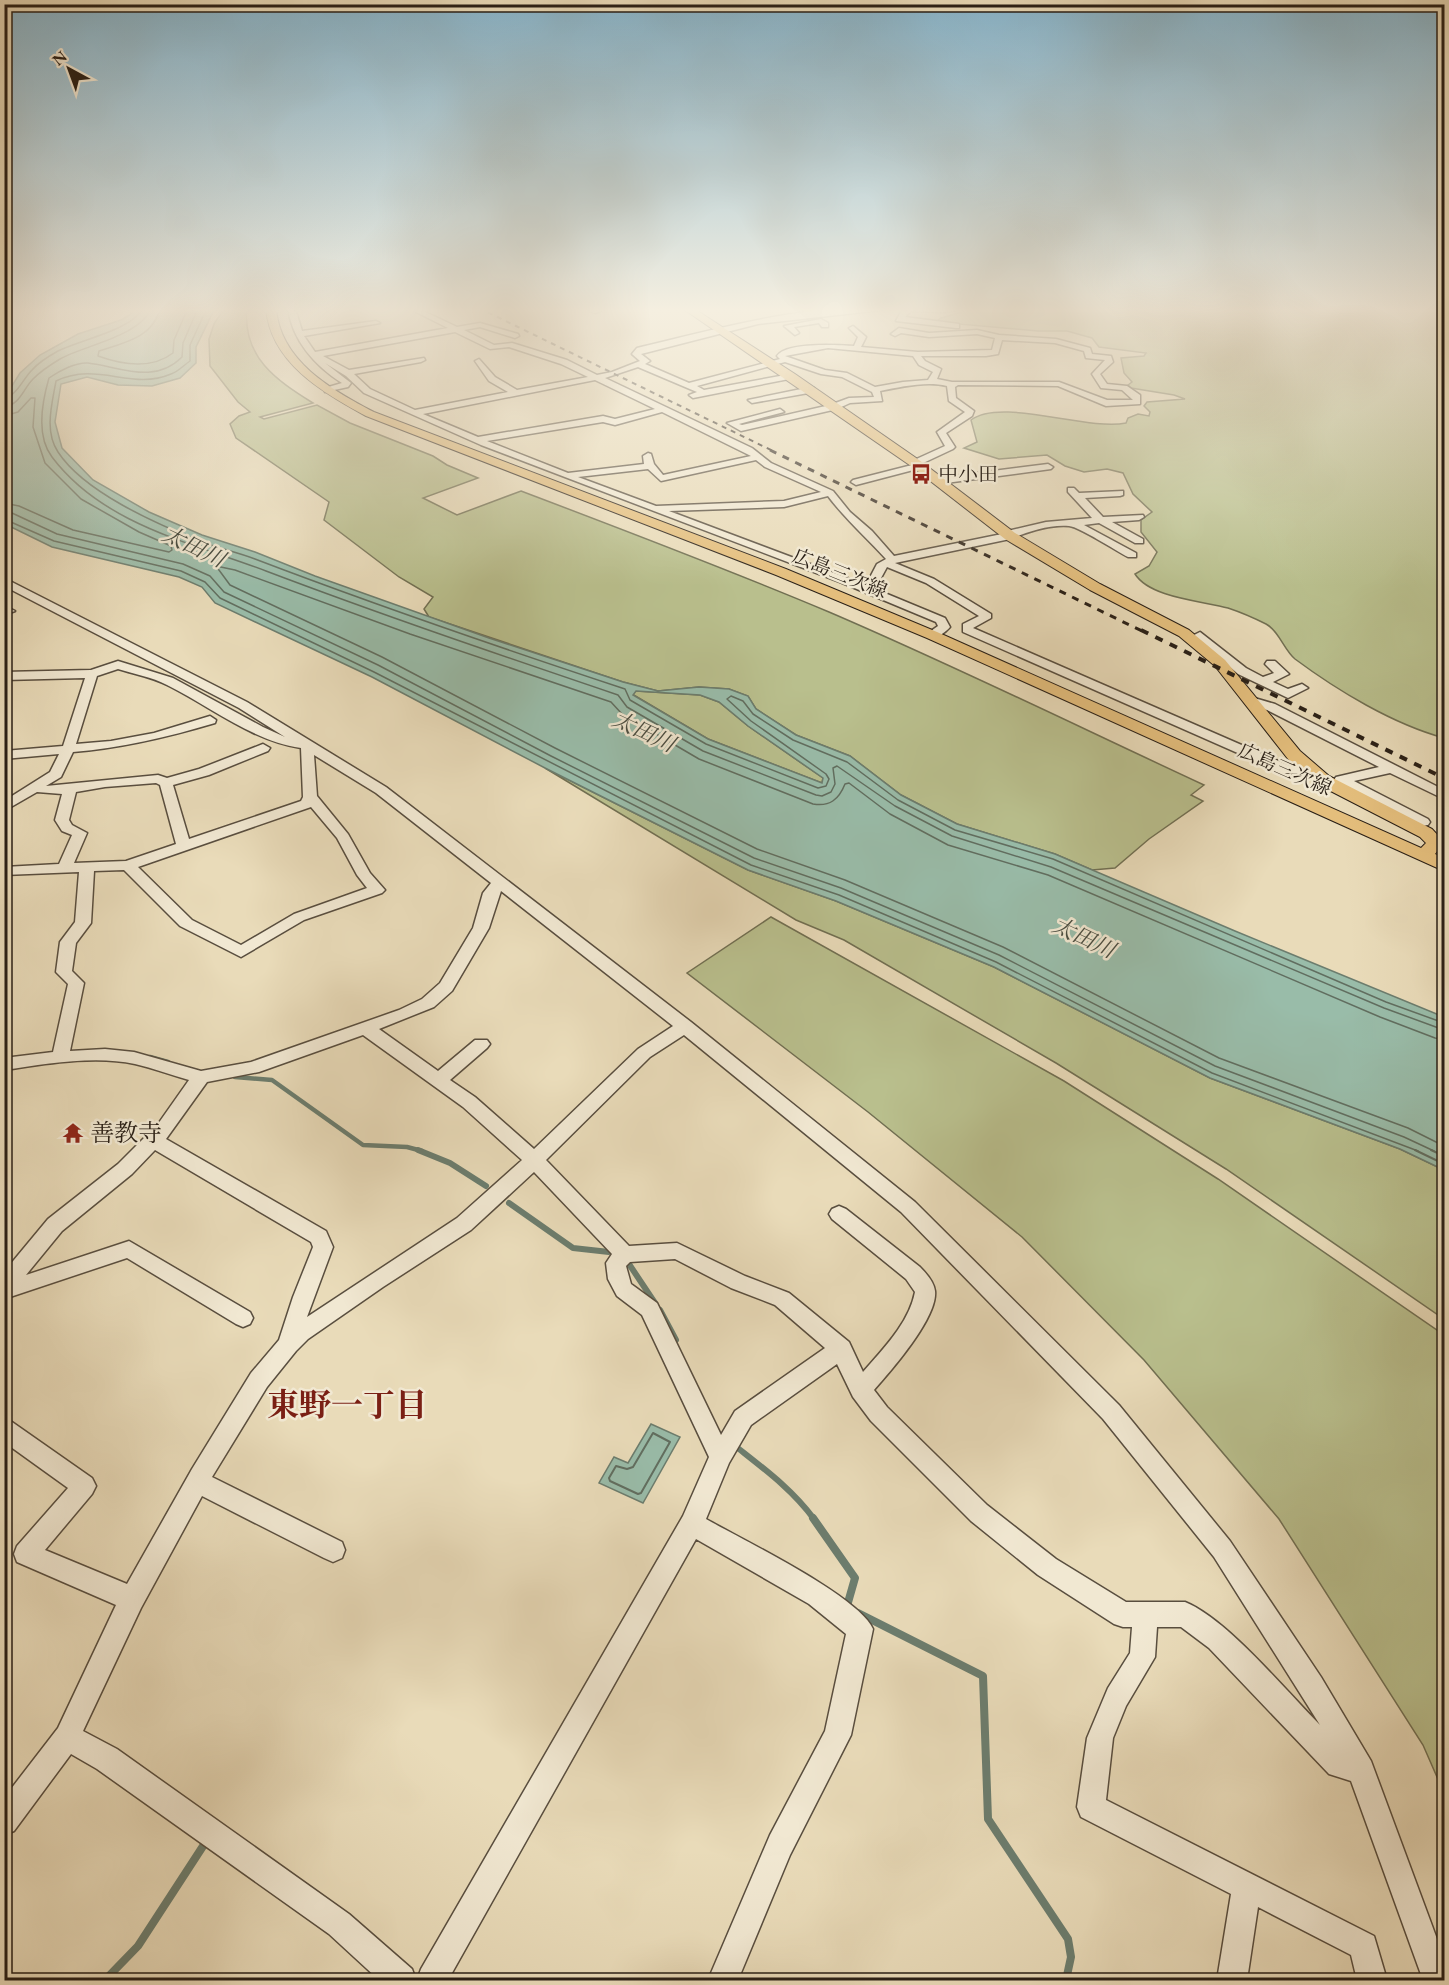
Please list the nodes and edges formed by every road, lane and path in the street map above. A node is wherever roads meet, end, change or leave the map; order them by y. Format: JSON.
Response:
{"nodes":[{"id":1,"x":350,"y":401,"type":"edge"},
{"id":2,"x":387,"y":401,"type":"edge"},
{"id":3,"x":477,"y":401,"type":"edge"},
{"id":4,"x":645,"y":401,"type":"edge"},
{"id":5,"x":826,"y":401,"type":"edge"},
{"id":6,"x":855,"y":401,"type":"edge"},
{"id":7,"x":954,"y":401,"type":"edge"},
{"id":8,"x":1100,"y":401,"type":"edge"},
{"id":9,"x":1137,"y":401,"type":"edge"},
{"id":10,"x":835,"y":407,"type":"junction"},
{"id":11,"x":663,"y":409,"type":"junction"},
{"id":12,"x":854,"y":411,"type":"dead end"},
{"id":13,"x":780,"y":412,"type":"dead end"},
{"id":14,"x":414,"y":413,"type":"junction"},
{"id":15,"x":477,"y":440,"type":"junction"},
{"id":16,"x":758,"y":458,"type":"junction"},
{"id":17,"x":916,"y":464,"type":"junction"},
{"id":18,"x":1048,"y":467,"type":"dead end"},
{"id":19,"x":565,"y":476,"type":"junction"},
{"id":20,"x":938,"y":481,"type":"junction"},
{"id":21,"x":856,"y":482,"type":"dead end"},
{"id":22,"x":830,"y":493,"type":"junction"},
{"id":23,"x":1120,"y":493,"type":"dead end"},
{"id":24,"x":653,"y":509,"type":"junction"},
{"id":25,"x":1139,"y":517,"type":"dead end"},
{"id":26,"x":1100,"y":520,"type":"junction"},
{"id":27,"x":1071,"y":522,"type":"junction"},
{"id":28,"x":1008,"y":535,"type":"junction"},
{"id":29,"x":1139,"y":541,"type":"dead end"},
{"id":30,"x":1132,"y":555,"type":"dead end"},
{"id":31,"x":889,"y":561,"type":"junction"},
{"id":32,"x":4,"y":581,"type":"edge"},
{"id":33,"x":868,"y":590,"type":"junction"},
{"id":34,"x":936,"y":633,"type":"junction"},
{"id":35,"x":1200,"y":635,"type":"dead end"},
{"id":36,"x":1217,"y":655,"type":"junction"},
{"id":37,"x":1271,"y":664,"type":"dead end"},
{"id":38,"x":92,"y":674,"type":"junction"},
{"id":39,"x":4,"y":676,"type":"edge"},
{"id":40,"x":1262,"y":681,"type":"junction"},
{"id":41,"x":1302,"y":688,"type":"dead end"},
{"id":42,"x":1251,"y":701,"type":"junction"},
{"id":43,"x":210,"y":720,"type":"dead end"},
{"id":44,"x":308,"y":745,"type":"junction"},
{"id":45,"x":263,"y":748,"type":"dead end"},
{"id":46,"x":68,"y":750,"type":"junction"},
{"id":47,"x":4,"y":755,"type":"edge"},
{"id":48,"x":1392,"y":768,"type":"junction"},
{"id":49,"x":1312,"y":770,"type":"junction"},
{"id":50,"x":166,"y":783,"type":"junction"},
{"id":51,"x":37,"y":788,"type":"junction"},
{"id":52,"x":70,"y":790,"type":"junction"},
{"id":53,"x":1444,"y":795,"type":"edge"},
{"id":54,"x":310,"y":797,"type":"junction"},
{"id":55,"x":4,"y":807,"type":"edge"},
{"id":56,"x":1423,"y":822,"type":"dead end"},
{"id":57,"x":184,"y":846,"type":"junction"},
{"id":58,"x":1433,"y":852,"type":"edge"},
{"id":59,"x":128,"y":865,"type":"junction"},
{"id":60,"x":1444,"y":865,"type":"edge"},
{"id":61,"x":87,"y":867,"type":"junction"},
{"id":62,"x":65,"y":868,"type":"junction"},
{"id":63,"x":4,"y":871,"type":"edge"},
{"id":64,"x":500,"y":883,"type":"junction"},
{"id":65,"x":685,"y":1026,"type":"junction"},
{"id":66,"x":365,"y":1029,"type":"junction"},
{"id":67,"x":481,"y":1044,"type":"dead end"},
{"id":68,"x":60,"y":1058,"type":"junction"},
{"id":69,"x":4,"y":1064,"type":"edge"},
{"id":70,"x":201,"y":1077,"type":"junction"},
{"id":71,"x":438,"y":1080,"type":"junction"},
{"id":72,"x":153,"y":1140,"type":"junction"},
{"id":73,"x":534,"y":1160,"type":"junction"},
{"id":74,"x":839,"y":1214,"type":"dead end"},
{"id":75,"x":625,"y":1254,"type":"junction"},
{"id":76,"x":4,"y":1289,"type":"edge"},
{"id":77,"x":243,"y":1318,"type":"dead end"},
{"id":78,"x":288,"y":1345,"type":"junction"},
{"id":79,"x":841,"y":1349,"type":"junction"},
{"id":80,"x":861,"y":1390,"type":"junction"},
{"id":81,"x":4,"y":1429,"type":"edge"},
{"id":82,"x":720,"y":1457,"type":"junction"},
{"id":83,"x":198,"y":1482,"type":"junction"},
{"id":84,"x":692,"y":1524,"type":"junction"},
{"id":85,"x":333,"y":1550,"type":"dead end"},
{"id":86,"x":132,"y":1599,"type":"junction"},
{"id":87,"x":1146,"y":1615,"type":"junction"},
{"id":88,"x":66,"y":1737,"type":"junction"},
{"id":89,"x":1361,"y":1771,"type":"junction"},
{"id":90,"x":4,"y":1821,"type":"edge"},
{"id":91,"x":1247,"y":1886,"type":"junction"},
{"id":92,"x":394,"y":1978,"type":"edge"},
{"id":93,"x":432,"y":1980,"type":"edge"},
{"id":94,"x":723,"y":1980,"type":"edge"},
{"id":95,"x":1232,"y":1980,"type":"edge"},
{"id":96,"x":1372,"y":1980,"type":"edge"},
{"id":97,"x":1438,"y":1980,"type":"edge"}],
"edges":[{"from":1,"to":34,"type":"main road","name":"広島三次線"},
{"from":2,"to":14,"type":"street"},
{"from":3,"to":14,"type":"street"},
{"from":4,"to":11,"type":"street"},
{"from":5,"to":10,"type":"main road","name":"広島三次線"},
{"from":6,"to":10,"type":"street"},
{"from":7,"to":17,"type":"street"},
{"from":8,"to":9,"type":"street"},
{"from":10,"to":12,"type":"street"},
{"from":10,"to":13,"type":"street"},
{"from":10,"to":17,"type":"main road","name":"広島三次線"},
{"from":11,"to":15,"type":"street"},
{"from":11,"to":16,"type":"street"},
{"from":14,"to":15,"type":"street"},
{"from":15,"to":19,"type":"street"},
{"from":16,"to":19,"type":"street"},
{"from":16,"to":22,"type":"street"},
{"from":17,"to":20,"type":"main road","name":"広島三次線"},
{"from":17,"to":21,"type":"street"},
{"from":18,"to":20,"type":"street"},
{"from":19,"to":24,"type":"street"},
{"from":20,"to":28,"type":"main road","name":"広島三次線"},
{"from":22,"to":24,"type":"street"},
{"from":22,"to":31,"type":"street"},
{"from":23,"to":26,"type":"street"},
{"from":24,"to":33,"type":"street"},
{"from":25,"to":26,"type":"street"},
{"from":26,"to":27,"type":"street"},
{"from":26,"to":29,"type":"street"},
{"from":27,"to":28,"type":"street"},
{"from":27,"to":30,"type":"street"},
{"from":28,"to":31,"type":"street"},
{"from":28,"to":36,"type":"main road","name":"広島三次線"},
{"from":31,"to":33,"type":"street"},
{"from":31,"to":49,"type":"street"},
{"from":32,"to":44,"type":"street"},
{"from":33,"to":34,"type":"street"},
{"from":34,"to":58,"type":"main road","name":"広島三次線"},
{"from":35,"to":36,"type":"street"},
{"from":36,"to":40,"type":"street"},
{"from":36,"to":42,"type":"main road","name":"広島三次線"},
{"from":37,"to":40,"type":"street"},
{"from":38,"to":39,"type":"street"},
{"from":38,"to":44,"type":"street"},
{"from":38,"to":46,"type":"street"},
{"from":40,"to":41,"type":"street"},
{"from":42,"to":48,"type":"street"},
{"from":42,"to":49,"type":"main road","name":"広島三次線"},
{"from":43,"to":46,"type":"street"},
{"from":44,"to":54,"type":"street"},
{"from":44,"to":64,"type":"street"},
{"from":45,"to":50,"type":"street"},
{"from":46,"to":47,"type":"street"},
{"from":46,"to":51,"type":"street"},
{"from":48,"to":53,"type":"street"},
{"from":48,"to":56,"type":"street"},
{"from":49,"to":58,"type":"main road","name":"広島三次線"},
{"from":50,"to":52,"type":"street"},
{"from":50,"to":57,"type":"street"},
{"from":51,"to":52,"type":"street"},
{"from":51,"to":55,"type":"street"},
{"from":52,"to":62,"type":"street"},
{"from":54,"to":57,"type":"street"},
{"from":54,"to":59,"type":"street"},
{"from":57,"to":59,"type":"street"},
{"from":58,"to":60,"type":"main road","name":"広島三次線"},
{"from":59,"to":61,"type":"street"},
{"from":61,"to":62,"type":"street"},
{"from":61,"to":68,"type":"street"},
{"from":62,"to":63,"type":"street"},
{"from":64,"to":65,"type":"street"},
{"from":64,"to":66,"type":"street"},
{"from":65,"to":73,"type":"street"},
{"from":65,"to":89,"type":"street"},
{"from":66,"to":70,"type":"street"},
{"from":66,"to":71,"type":"street"},
{"from":67,"to":71,"type":"street"},
{"from":68,"to":69,"type":"street"},
{"from":68,"to":70,"type":"street"},
{"from":70,"to":72,"type":"street"},
{"from":71,"to":73,"type":"street"},
{"from":72,"to":76,"type":"street"},
{"from":72,"to":78,"type":"street"},
{"from":73,"to":75,"type":"street"},
{"from":73,"to":78,"type":"street"},
{"from":74,"to":80,"type":"street"},
{"from":75,"to":79,"type":"street"},
{"from":75,"to":82,"type":"street"},
{"from":76,"to":77,"type":"street"},
{"from":78,"to":83,"type":"street"},
{"from":79,"to":80,"type":"street"},
{"from":79,"to":82,"type":"street"},
{"from":80,"to":87,"type":"street"},
{"from":81,"to":86,"type":"street"},
{"from":82,"to":84,"type":"street"},
{"from":83,"to":85,"type":"street"},
{"from":83,"to":86,"type":"street"},
{"from":84,"to":93,"type":"street"},
{"from":84,"to":94,"type":"street"},
{"from":86,"to":88,"type":"street"},
{"from":87,"to":89,"type":"street"},
{"from":87,"to":91,"type":"street"},
{"from":88,"to":90,"type":"street"},
{"from":88,"to":92,"type":"street"},
{"from":89,"to":97,"type":"street"},
{"from":91,"to":95,"type":"street"},
{"from":91,"to":96,"type":"street"}]}
